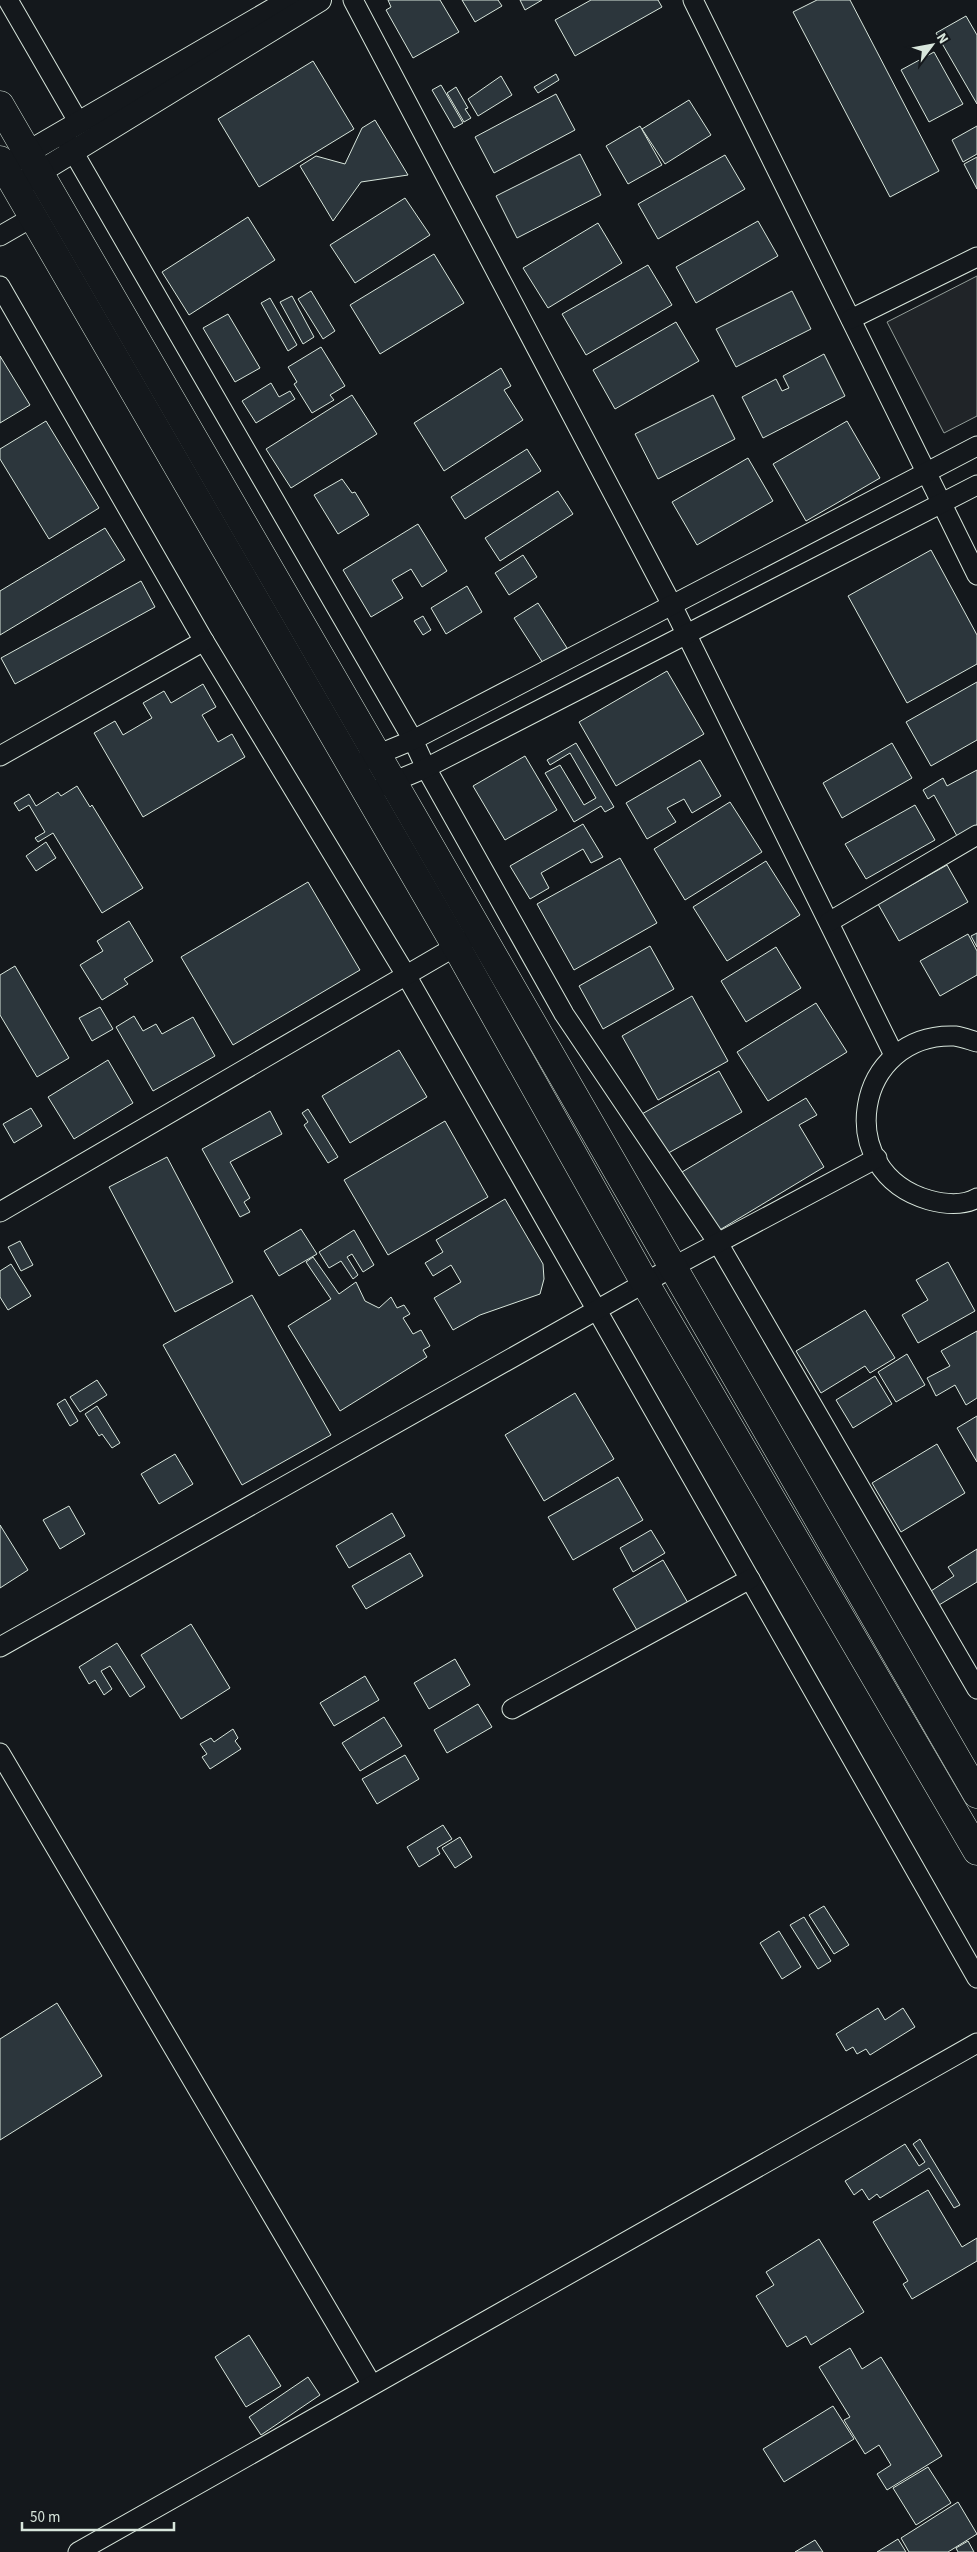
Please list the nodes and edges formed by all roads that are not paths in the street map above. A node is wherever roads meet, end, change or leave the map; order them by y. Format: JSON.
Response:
{"nodes":[{"id":1,"x":8,"y":0,"type":"edge"},
{"id":2,"x":290,"y":0,"type":"edge"},
{"id":3,"x":320,"y":0,"type":"edge"},
{"id":4,"x":353,"y":0,"type":"edge"},
{"id":5,"x":693,"y":0,"type":"edge"},
{"id":6,"x":0,"y":105,"type":"edge"},
{"id":7,"x":71,"y":128,"type":"junction"},
{"id":8,"x":74,"y":153,"type":"junction"},
{"id":9,"x":34,"y":163,"type":"junction"},
{"id":10,"x":7,"y":171,"type":"edge"},
{"id":11,"x":33,"y":217,"type":"junction"},
{"id":12,"x":0,"y":236,"type":"edge"},
{"id":13,"x":977,"y":257,"type":"edge"},
{"id":14,"x":0,"y":286,"type":"edge"},
{"id":15,"x":851,"y":319,"type":"junction"},
{"id":16,"x":977,"y":446,"type":"edge"},
{"id":17,"x":927,"y":472,"type":"junction"},
{"id":18,"x":977,"y":485,"type":"edge"},
{"id":19,"x":942,"y":503,"type":"junction"},
{"id":20,"x":977,"y":576,"type":"edge"},
{"id":21,"x":672,"y":605,"type":"junction"},
{"id":22,"x":687,"y":635,"type":"junction"},
{"id":23,"x":204,"y":640,"type":"junction"},
{"id":24,"x":413,"y":740,"type":"junction"},
{"id":25,"x":376,"y":754,"type":"junction"},
{"id":26,"x":0,"y":756,"type":"edge"},
{"id":27,"x":352,"y":767,"type":"junction"},
{"id":28,"x":426,"y":768,"type":"junction"},
{"id":29,"x":392,"y":782,"type":"junction"},
{"id":30,"x":368,"y":794,"type":"junction"},
{"id":31,"x":977,"y":835,"type":"edge"},
{"id":32,"x":828,"y":922,"type":"junction"},
{"id":33,"x":467,"y":939,"type":"junction"},
{"id":34,"x":406,"y":975,"type":"junction"},
{"id":35,"x":977,"y":1042,"type":"edge"},
{"id":36,"x":894,"y":1056,"type":"junction"},
{"id":37,"x":877,"y":1158,"type":"junction"},
{"id":38,"x":975,"y":1204,"type":"edge"},
{"id":39,"x":0,"y":1212,"type":"edge"},
{"id":40,"x":718,"y":1243,"type":"junction"},
{"id":41,"x":671,"y":1268,"type":"junction"},
{"id":42,"x":645,"y":1283,"type":"junction"},
{"id":43,"x":597,"y":1310,"type":"junction"},
{"id":44,"x":750,"y":1579,"type":"junction"},
{"id":45,"x":0,"y":1647,"type":"edge"},
{"id":46,"x":977,"y":1690,"type":"edge"},
{"id":47,"x":512,"y":1709,"type":"dead end"},
{"id":48,"x":0,"y":1754,"type":"edge"},
{"id":49,"x":975,"y":1788,"type":"edge"},
{"id":50,"x":947,"y":1800,"type":"junction"},
{"id":51,"x":977,"y":1851,"type":"edge"},
{"id":52,"x":977,"y":1978,"type":"edge"},
{"id":53,"x":977,"y":2043,"type":"edge"},
{"id":54,"x":372,"y":2385,"type":"junction"},
{"id":55,"x":78,"y":2552,"type":"edge"}],
"edges":[{"from":1,"to":7,"type":"street"},
{"from":2,"to":7,"type":"street"},
{"from":3,"to":8,"type":"street"},
{"from":4,"to":21,"type":"street"},
{"from":5,"to":15,"type":"street"},
{"from":6,"to":9,"type":"main road"},
{"from":7,"to":8,"type":"street"},
{"from":7,"to":9,"type":"street"},
{"from":8,"to":9,"type":"street"},
{"from":8,"to":24,"type":"street"},
{"from":9,"to":10,"type":"street"},
{"from":9,"to":25,"type":"main road"},
{"from":10,"to":11,"type":"main road"},
{"from":11,"to":12,"type":"street"},
{"from":11,"to":27,"type":"main road"},
{"from":13,"to":15,"type":"street"},
{"from":14,"to":23,"type":"street"},
{"from":15,"to":17,"type":"street"},
{"from":16,"to":17,"type":"street"},
{"from":17,"to":19,"type":"street"},
{"from":17,"to":21,"type":"street"},
{"from":18,"to":19,"type":"street"},
{"from":19,"to":20,"type":"street"},
{"from":19,"to":22,"type":"street"},
{"from":21,"to":22,"type":"street"},
{"from":21,"to":24,"type":"street"},
{"from":22,"to":28,"type":"street"},
{"from":22,"to":32,"type":"street"},
{"from":23,"to":26,"type":"street"},
{"from":23,"to":34,"type":"street"},
{"from":24,"to":25,"type":"street"},
{"from":24,"to":28,"type":"street"},
{"from":25,"to":27,"type":"street"},
{"from":25,"to":29,"type":"main road"},
{"from":27,"to":30,"type":"main road"},
{"from":28,"to":29,"type":"street"},
{"from":28,"to":40,"type":"street"},
{"from":29,"to":30,"type":"street"},
{"from":29,"to":33,"type":"main road"},
{"from":30,"to":33,"type":"main road"},
{"from":31,"to":32,"type":"street"},
{"from":32,"to":36,"type":"street"},
{"from":33,"to":34,"type":"street"},
{"from":33,"to":41,"type":"main road"},
{"from":33,"to":42,"type":"main road"},
{"from":34,"to":39,"type":"street"},
{"from":34,"to":43,"type":"street"},
{"from":35,"to":36,"type":"street"},
{"from":36,"to":37,"type":"street"},
{"from":37,"to":38,"type":"street"},
{"from":37,"to":40,"type":"street"},
{"from":40,"to":41,"type":"street"},
{"from":40,"to":46,"type":"street"},
{"from":41,"to":42,"type":"street"},
{"from":41,"to":49,"type":"main road"},
{"from":42,"to":43,"type":"street"},
{"from":42,"to":50,"type":"main road"},
{"from":43,"to":44,"type":"street"},
{"from":43,"to":45,"type":"street"},
{"from":44,"to":47,"type":"street"},
{"from":44,"to":52,"type":"street"},
{"from":48,"to":54,"type":"street"},
{"from":49,"to":50,"type":"street"},
{"from":50,"to":51,"type":"main road"},
{"from":53,"to":54,"type":"street"},
{"from":54,"to":55,"type":"street"}]}
